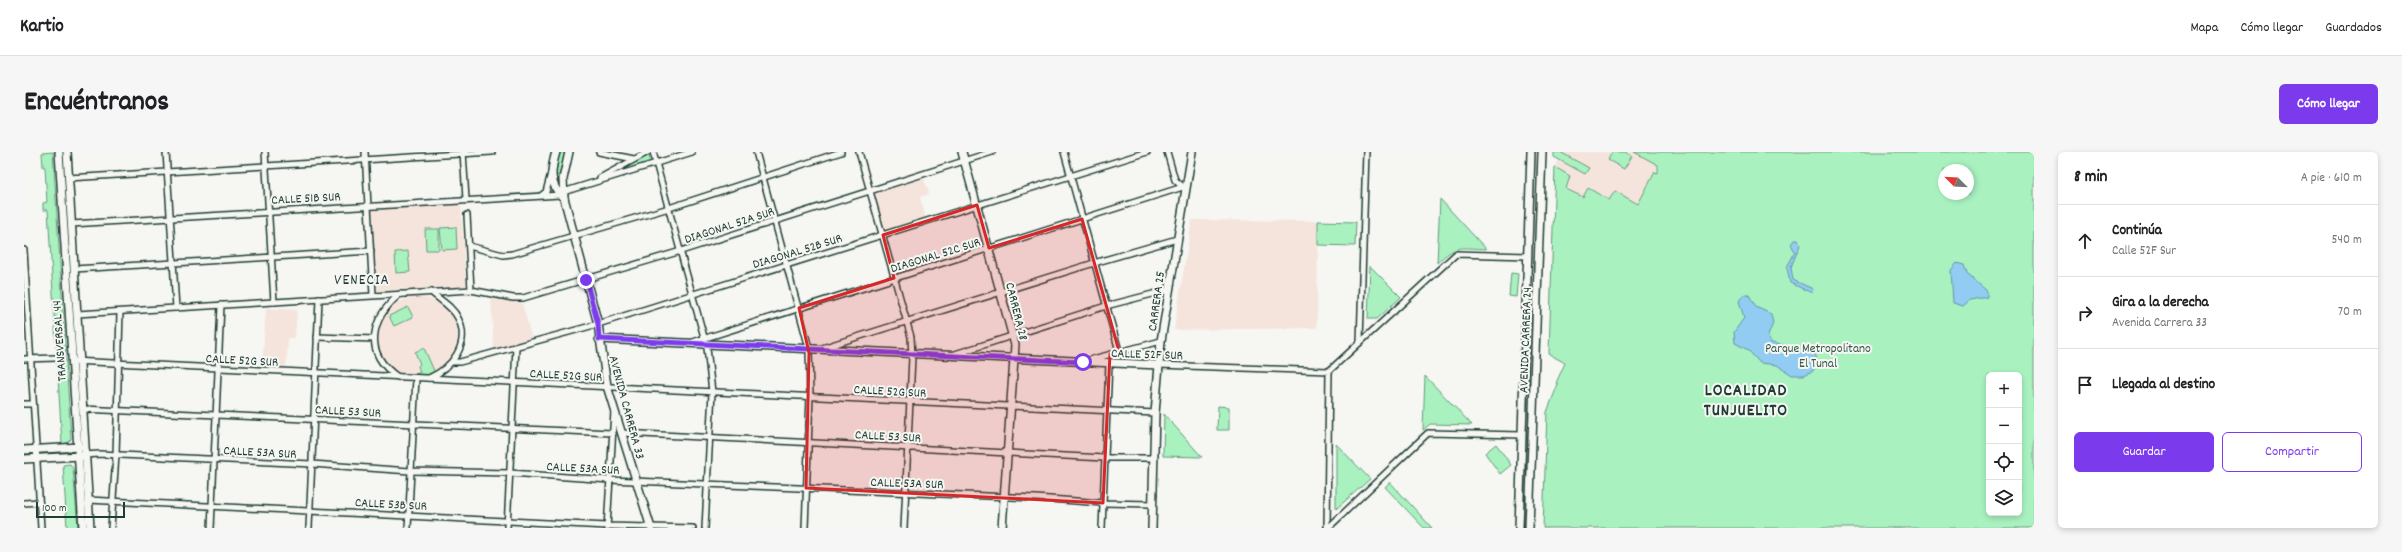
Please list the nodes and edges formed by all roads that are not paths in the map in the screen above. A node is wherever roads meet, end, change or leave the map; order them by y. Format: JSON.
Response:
{"nodes":[{"id":1,"x":59,"y":152,"type":"edge"},
{"id":2,"x":67,"y":152,"type":"edge"},
{"id":3,"x":166,"y":152,"type":"edge"},
{"id":4,"x":265,"y":152,"type":"edge"},
{"id":5,"x":365,"y":152,"type":"edge"},
{"id":6,"x":492,"y":152,"type":"edge"},
{"id":7,"x":556,"y":152,"type":"edge"},
{"id":8,"x":569,"y":152,"type":"edge"},
{"id":9,"x":598,"y":152,"type":"edge"},
{"id":10,"x":648,"y":152,"type":"edge"},
{"id":11,"x":653,"y":152,"type":"edge"},
{"id":12,"x":692,"y":152,"type":"edge"},
{"id":13,"x":756,"y":152,"type":"edge"},
{"id":14,"x":841,"y":152,"type":"edge"},
{"id":15,"x":860,"y":152,"type":"edge"},
{"id":16,"x":962,"y":152,"type":"edge"},
{"id":17,"x":992,"y":152,"type":"edge"},
{"id":18,"x":1064,"y":152,"type":"edge"},
{"id":19,"x":1147,"y":152,"type":"edge"},
{"id":20,"x":1167,"y":152,"type":"edge"},
{"id":21,"x":1192,"y":152,"type":"edge"},
{"id":22,"x":1366,"y":152,"type":"edge"},
{"id":23,"x":1531,"y":152,"type":"edge"},
{"id":24,"x":1542,"y":152,"type":"edge"},
{"id":25,"x":463,"y":153,"type":"edge"},
{"id":26,"x":634,"y":158,"type":"junction"},
{"id":27,"x":365,"y":160,"type":"junction"},
{"id":28,"x":965,"y":161,"type":"junction"},
{"id":29,"x":656,"y":163,"type":"junction"},
{"id":30,"x":266,"y":166,"type":"junction"},
{"id":31,"x":551,"y":171,"type":"junction"},
{"id":32,"x":167,"y":172,"type":"junction"},
{"id":33,"x":1071,"y":176,"type":"junction"},
{"id":34,"x":763,"y":177,"type":"junction"},
{"id":35,"x":68,"y":178,"type":"junction"},
{"id":36,"x":1176,"y":180,"type":"junction"},
{"id":37,"x":596,"y":181,"type":"junction"},
{"id":38,"x":1184,"y":187,"type":"junction"},
{"id":39,"x":870,"y":190,"type":"junction"},
{"id":40,"x":1173,"y":190,"type":"junction"},
{"id":41,"x":562,"y":195,"type":"junction"},
{"id":42,"x":542,"y":196,"type":"junction"},
{"id":43,"x":466,"y":199,"type":"junction"},
{"id":44,"x":368,"y":205,"type":"junction"},
{"id":45,"x":977,"y":205,"type":"junction"},
{"id":46,"x":669,"y":208,"type":"junction"},
{"id":47,"x":269,"y":211,"type":"junction"},
{"id":48,"x":467,"y":215,"type":"dead end"},
{"id":49,"x":170,"y":217,"type":"junction"},
{"id":50,"x":1082,"y":219,"type":"junction"},
{"id":51,"x":775,"y":220,"type":"junction"},
{"id":52,"x":71,"y":224,"type":"junction"},
{"id":53,"x":883,"y":235,"type":"junction"},
{"id":54,"x":573,"y":236,"type":"junction"},
{"id":55,"x":1177,"y":239,"type":"junction"},
{"id":56,"x":469,"y":246,"type":"junction"},
{"id":57,"x":989,"y":248,"type":"junction"},
{"id":58,"x":24,"y":250,"type":"edge"},
{"id":59,"x":371,"y":251,"type":"junction"},
{"id":60,"x":681,"y":251,"type":"junction"},
{"id":61,"x":1528,"y":256,"type":"junction"},
{"id":62,"x":271,"y":257,"type":"junction"},
{"id":63,"x":173,"y":263,"type":"junction"},
{"id":64,"x":1094,"y":263,"type":"junction"},
{"id":65,"x":787,"y":265,"type":"junction"},
{"id":66,"x":74,"y":269,"type":"junction"},
{"id":67,"x":894,"y":278,"type":"junction"},
{"id":68,"x":586,"y":280,"type":"junction"},
{"id":69,"x":472,"y":290,"type":"junction"},
{"id":70,"x":1168,"y":290,"type":"junction"},
{"id":71,"x":431,"y":292,"type":"junction"},
{"id":72,"x":1001,"y":292,"type":"junction"},
{"id":73,"x":400,"y":294,"type":"junction"},
{"id":74,"x":373,"y":295,"type":"junction"},
{"id":75,"x":693,"y":295,"type":"junction"},
{"id":76,"x":319,"y":299,"type":"junction"},
{"id":77,"x":274,"y":302,"type":"junction"},
{"id":78,"x":221,"y":305,"type":"junction"},
{"id":79,"x":1106,"y":306,"type":"junction"},
{"id":80,"x":176,"y":308,"type":"junction"},
{"id":81,"x":799,"y":308,"type":"junction"},
{"id":82,"x":120,"y":312,"type":"junction"},
{"id":83,"x":77,"y":314,"type":"junction"},
{"id":84,"x":906,"y":322,"type":"junction"},
{"id":85,"x":598,"y":324,"type":"junction"},
{"id":86,"x":317,"y":336,"type":"junction"},
{"id":87,"x":1013,"y":336,"type":"junction"},
{"id":88,"x":374,"y":339,"type":"junction"},
{"id":89,"x":599,"y":339,"type":"junction"},
{"id":90,"x":706,"y":340,"type":"junction"},
{"id":91,"x":1161,"y":341,"type":"junction"},
{"id":92,"x":1360,"y":342,"type":"junction"},
{"id":93,"x":516,"y":347,"type":"junction"},
{"id":94,"x":809,"y":348,"type":"junction"},
{"id":95,"x":822,"y":348,"type":"junction"},
{"id":96,"x":1119,"y":351,"type":"junction"},
{"id":97,"x":912,"y":353,"type":"junction"},
{"id":98,"x":952,"y":355,"type":"junction"},
{"id":99,"x":56,"y":358,"type":"dead end"},
{"id":100,"x":24,"y":359,"type":"edge"},
{"id":101,"x":30,"y":359,"type":"junction"},
{"id":102,"x":1014,"y":359,"type":"junction"},
{"id":103,"x":72,"y":361,"type":"junction"},
{"id":104,"x":79,"y":362,"type":"junction"},
{"id":105,"x":452,"y":362,"type":"junction"},
{"id":106,"x":1083,"y":362,"type":"junction"},
{"id":107,"x":1110,"y":363,"type":"junction"},
{"id":108,"x":119,"y":364,"type":"junction"},
{"id":109,"x":1159,"y":365,"type":"junction"},
{"id":110,"x":218,"y":368,"type":"junction"},
{"id":111,"x":1329,"y":371,"type":"junction"},
{"id":112,"x":316,"y":373,"type":"junction"},
{"id":113,"x":399,"y":377,"type":"junction"},
{"id":114,"x":416,"y":378,"type":"junction"},
{"id":115,"x":427,"y":378,"type":"junction"},
{"id":116,"x":514,"y":383,"type":"junction"},
{"id":117,"x":608,"y":387,"type":"junction"},
{"id":118,"x":712,"y":392,"type":"junction"},
{"id":119,"x":810,"y":397,"type":"junction"},
{"id":120,"x":910,"y":402,"type":"junction"},
{"id":121,"x":24,"y":404,"type":"edge"},
{"id":122,"x":33,"y":404,"type":"junction"},
{"id":123,"x":1011,"y":406,"type":"junction"},
{"id":124,"x":614,"y":408,"type":"junction"},
{"id":125,"x":82,"y":409,"type":"junction"},
{"id":126,"x":118,"y":410,"type":"junction"},
{"id":127,"x":1107,"y":411,"type":"junction"},
{"id":128,"x":1155,"y":413,"type":"junction"},
{"id":129,"x":215,"y":414,"type":"junction"},
{"id":130,"x":314,"y":419,"type":"junction"},
{"id":131,"x":413,"y":424,"type":"junction"},
{"id":132,"x":512,"y":429,"type":"junction"},
{"id":133,"x":612,"y":433,"type":"junction"},
{"id":134,"x":622,"y":434,"type":"junction"},
{"id":135,"x":1522,"y":435,"type":"junction"},
{"id":136,"x":709,"y":438,"type":"junction"},
{"id":137,"x":808,"y":442,"type":"junction"},
{"id":138,"x":77,"y":446,"type":"junction"},
{"id":139,"x":908,"y":447,"type":"junction"},
{"id":140,"x":35,"y":449,"type":"junction"},
{"id":141,"x":24,"y":450,"type":"edge"},
{"id":142,"x":1007,"y":452,"type":"junction"},
{"id":143,"x":82,"y":454,"type":"junction"},
{"id":144,"x":116,"y":455,"type":"junction"},
{"id":145,"x":1105,"y":458,"type":"junction"},
{"id":146,"x":1154,"y":458,"type":"junction"},
{"id":147,"x":24,"y":459,"type":"edge"},
{"id":148,"x":36,"y":459,"type":"junction"},
{"id":149,"x":213,"y":459,"type":"junction"},
{"id":150,"x":312,"y":464,"type":"junction"},
{"id":151,"x":410,"y":471,"type":"junction"},
{"id":152,"x":510,"y":473,"type":"junction"},
{"id":153,"x":610,"y":480,"type":"junction"},
{"id":154,"x":636,"y":480,"type":"junction"},
{"id":155,"x":707,"y":483,"type":"junction"},
{"id":156,"x":806,"y":488,"type":"junction"},
{"id":157,"x":906,"y":493,"type":"junction"},
{"id":158,"x":1004,"y":497,"type":"junction"},
{"id":159,"x":88,"y":500,"type":"junction"},
{"id":160,"x":112,"y":501,"type":"junction"},
{"id":161,"x":39,"y":502,"type":"junction"},
{"id":162,"x":24,"y":503,"type":"edge"},
{"id":163,"x":1103,"y":503,"type":"junction"},
{"id":164,"x":1152,"y":504,"type":"junction"},
{"id":165,"x":212,"y":506,"type":"junction"},
{"id":166,"x":310,"y":510,"type":"junction"},
{"id":167,"x":408,"y":515,"type":"junction"},
{"id":168,"x":508,"y":519,"type":"junction"},
{"id":169,"x":607,"y":527,"type":"edge"},
{"id":170,"x":651,"y":527,"type":"edge"},
{"id":171,"x":41,"y":528,"type":"edge"},
{"id":172,"x":83,"y":528,"type":"edge"},
{"id":173,"x":90,"y":528,"type":"edge"},
{"id":174,"x":111,"y":528,"type":"edge"},
{"id":175,"x":211,"y":528,"type":"edge"},
{"id":176,"x":309,"y":528,"type":"edge"},
{"id":177,"x":408,"y":528,"type":"edge"},
{"id":178,"x":507,"y":528,"type":"edge"},
{"id":179,"x":693,"y":528,"type":"edge"},
{"id":180,"x":705,"y":528,"type":"edge"},
{"id":181,"x":805,"y":528,"type":"edge"},
{"id":182,"x":904,"y":528,"type":"edge"},
{"id":183,"x":1002,"y":528,"type":"edge"},
{"id":184,"x":1102,"y":528,"type":"edge"},
{"id":185,"x":1152,"y":528,"type":"edge"},
{"id":186,"x":1327,"y":528,"type":"edge"},
{"id":187,"x":1519,"y":528,"type":"edge"},
{"id":188,"x":1529,"y":528,"type":"edge"}],
"edges":[{"from":1,"to":103,"type":"street","name":"TRANSVERSAL 44"},
{"from":2,"to":35,"type":"street","name":"TRANSVERSAL 44"},
{"from":3,"to":32,"type":"street"},
{"from":4,"to":30,"type":"street"},
{"from":5,"to":27,"type":"street"},
{"from":6,"to":25,"type":"street"},
{"from":7,"to":31,"type":"street"},
{"from":8,"to":41,"type":"street","name":"AVENIDA CARRERA 33"},
{"from":9,"to":26,"type":"street"},
{"from":10,"to":26,"type":"street"},
{"from":11,"to":29,"type":"street"},
{"from":12,"to":29,"type":"street"},
{"from":13,"to":34,"type":"street"},
{"from":14,"to":34,"type":"street"},
{"from":15,"to":39,"type":"street"},
{"from":16,"to":28,"type":"street","name":"CARRERA 28"},
{"from":17,"to":28,"type":"street","name":"DIAGONAL 52A SUR"},
{"from":18,"to":33,"type":"street"},
{"from":19,"to":33,"type":"street","name":"DIAGONAL 52B SUR"},
{"from":20,"to":36,"type":"street"},
{"from":21,"to":38,"type":"street","name":"CARRERA 25"},
{"from":22,"to":92,"type":"street"},
{"from":23,"to":61,"type":"street","name":"AVENIDA CARRERA 24"},
{"from":24,"to":188,"type":"street","name":"AVENIDA CARRERA 24"},
{"from":25,"to":27,"type":"street"},
{"from":25,"to":43,"type":"street"},
{"from":26,"to":37,"type":"street"},
{"from":27,"to":30,"type":"street"},
{"from":27,"to":44,"type":"street"},
{"from":28,"to":39,"type":"street","name":"DIAGONAL 52A SUR"},
{"from":28,"to":45,"type":"street","name":"CARRERA 28"},
{"from":29,"to":37,"type":"street"},
{"from":29,"to":46,"type":"street"},
{"from":30,"to":32,"type":"street"},
{"from":30,"to":47,"type":"street"},
{"from":31,"to":41,"type":"street","name":"AVENIDA CARRERA 33"},
{"from":31,"to":42,"type":"street"},
{"from":32,"to":35,"type":"street"},
{"from":32,"to":49,"type":"street"},
{"from":33,"to":45,"type":"street","name":"DIAGONAL 52B SUR"},
{"from":33,"to":50,"type":"street"},
{"from":34,"to":46,"type":"street"},
{"from":34,"to":51,"type":"street"},
{"from":35,"to":52,"type":"street","name":"TRANSVERSAL 44"},
{"from":36,"to":38,"type":"street"},
{"from":36,"to":40,"type":"street"},
{"from":37,"to":41,"type":"street","name":"CALLE 51B SUR"},
{"from":38,"to":40,"type":"street","name":"DIAGONAL 52C SUR"},
{"from":38,"to":55,"type":"street","name":"CARRERA 25"},
{"from":39,"to":51,"type":"street","name":"DIAGONAL 52A SUR"},
{"from":39,"to":53,"type":"street"},
{"from":40,"to":50,"type":"street","name":"DIAGONAL 52C SUR"},
{"from":41,"to":42,"type":"street","name":"CALLE 51B SUR"},
{"from":41,"to":54,"type":"street","name":"AVENIDA CARRERA 33"},
{"from":42,"to":43,"type":"street","name":"CALLE 51B SUR"},
{"from":43,"to":44,"type":"street","name":"CALLE 51B SUR"},
{"from":44,"to":47,"type":"street","name":"CALLE 51B SUR"},
{"from":44,"to":59,"type":"street"},
{"from":45,"to":53,"type":"street","name":"DIAGONAL 52B SUR"},
{"from":45,"to":57,"type":"street","name":"CARRERA 28"},
{"from":46,"to":54,"type":"street"},
{"from":46,"to":60,"type":"street"},
{"from":47,"to":49,"type":"street","name":"CALLE 51B SUR"},
{"from":47,"to":62,"type":"street"},
{"from":48,"to":56,"type":"street"},
{"from":49,"to":52,"type":"street","name":"CALLE 51B SUR"},
{"from":49,"to":63,"type":"street"},
{"from":50,"to":57,"type":"street","name":"DIAGONAL 52C SUR"},
{"from":50,"to":64,"type":"street"},
{"from":51,"to":60,"type":"street","name":"DIAGONAL 52A SUR"},
{"from":51,"to":65,"type":"street"},
{"from":52,"to":66,"type":"street","name":"TRANSVERSAL 44"},
{"from":53,"to":65,"type":"street","name":"DIAGONAL 52B SUR"},
{"from":53,"to":67,"type":"street"},
{"from":54,"to":56,"type":"street"},
{"from":54,"to":68,"type":"street","name":"AVENIDA CARRERA 33"},
{"from":55,"to":64,"type":"street"},
{"from":55,"to":70,"type":"street","name":"CARRERA 25"},
{"from":56,"to":69,"type":"street"},
{"from":57,"to":67,"type":"street","name":"DIAGONAL 52C SUR"},
{"from":57,"to":72,"type":"street","name":"CARRERA 28"},
{"from":58,"to":101,"type":"street"},
{"from":59,"to":62,"type":"street"},
{"from":59,"to":74,"type":"street"},
{"from":60,"to":68,"type":"street","name":"DIAGONAL 52A SUR"},
{"from":60,"to":75,"type":"street"},
{"from":61,"to":92,"type":"street"},
{"from":61,"to":135,"type":"street","name":"AVENIDA CARRERA 24"},
{"from":62,"to":63,"type":"street"},
{"from":62,"to":77,"type":"street"},
{"from":63,"to":66,"type":"street"},
{"from":63,"to":80,"type":"street"},
{"from":64,"to":72,"type":"street"},
{"from":64,"to":79,"type":"street"},
{"from":65,"to":75,"type":"street","name":"DIAGONAL 52B SUR"},
{"from":65,"to":81,"type":"street"},
{"from":66,"to":83,"type":"street","name":"TRANSVERSAL 44"},
{"from":67,"to":81,"type":"street","name":"DIAGONAL 52C SUR"},
{"from":67,"to":84,"type":"street"},
{"from":68,"to":69,"type":"street","name":"DIAGONAL 52A SUR"},
{"from":68,"to":85,"type":"street","name":"AVENIDA CARRERA 33"},
{"from":69,"to":71,"type":"street","name":"DIAGONAL 52A SUR"},
{"from":70,"to":79,"type":"street"},
{"from":70,"to":91,"type":"street","name":"CARRERA 25"},
{"from":71,"to":73,"type":"street"},
{"from":71,"to":105,"type":"street"},
{"from":72,"to":84,"type":"street"},
{"from":72,"to":87,"type":"street","name":"CARRERA 28"},
{"from":73,"to":74,"type":"street"},
{"from":73,"to":88,"type":"street"},
{"from":74,"to":76,"type":"street"},
{"from":75,"to":85,"type":"street","name":"DIAGONAL 52B SUR"},
{"from":75,"to":90,"type":"street"},
{"from":76,"to":77,"type":"street"},
{"from":76,"to":86,"type":"street"},
{"from":77,"to":78,"type":"street"},
{"from":78,"to":80,"type":"street"},
{"from":78,"to":110,"type":"street"},
{"from":79,"to":87,"type":"street"},
{"from":79,"to":96,"type":"street"},
{"from":80,"to":82,"type":"street"},
{"from":81,"to":90,"type":"street","name":"DIAGONAL 52C SUR"},
{"from":81,"to":94,"type":"street"},
{"from":82,"to":83,"type":"street"},
{"from":82,"to":108,"type":"street"},
{"from":83,"to":104,"type":"street","name":"TRANSVERSAL 44"},
{"from":84,"to":95,"type":"street"},
{"from":84,"to":97,"type":"street"},
{"from":85,"to":89,"type":"street","name":"AVENIDA CARRERA 33"},
{"from":85,"to":93,"type":"street","name":"DIAGONAL 52B SUR"},
{"from":86,"to":88,"type":"street"},
{"from":86,"to":112,"type":"street"},
{"from":87,"to":98,"type":"street"},
{"from":87,"to":102,"type":"street","name":"CARRERA 28"},
{"from":88,"to":113,"type":"street"},
{"from":89,"to":90,"type":"street","name":"CALLE 52F SUR"},
{"from":89,"to":117,"type":"street","name":"AVENIDA CARRERA 33"},
{"from":90,"to":94,"type":"street","name":"CALLE 52F SUR"},
{"from":90,"to":118,"type":"street"},
{"from":91,"to":96,"type":"street"},
{"from":91,"to":109,"type":"street","name":"CARRERA 25"},
{"from":92,"to":111,"type":"street"},
{"from":93,"to":105,"type":"street","name":"DIAGONAL 52B SUR"},
{"from":93,"to":116,"type":"street"},
{"from":94,"to":95,"type":"street","name":"CALLE 52F SUR"},
{"from":94,"to":119,"type":"street"},
{"from":95,"to":97,"type":"street","name":"CALLE 52F SUR"},
{"from":96,"to":106,"type":"street"},
{"from":97,"to":98,"type":"street","name":"CALLE 52F SUR"},
{"from":97,"to":120,"type":"street"},
{"from":98,"to":102,"type":"street","name":"CALLE 52F SUR"},
{"from":99,"to":101,"type":"street"},
{"from":100,"to":101,"type":"street"},
{"from":101,"to":122,"type":"street"},
{"from":102,"to":106,"type":"street","name":"CALLE 52F SUR"},
{"from":102,"to":123,"type":"street","name":"CARRERA 28"},
{"from":103,"to":104,"type":"street","name":"CALLE 52G SUR"},
{"from":103,"to":138,"type":"street","name":"TRANSVERSAL 44"},
{"from":104,"to":108,"type":"street","name":"CALLE 52G SUR"},
{"from":104,"to":125,"type":"street","name":"TRANSVERSAL 44"},
{"from":105,"to":115,"type":"street"},
{"from":106,"to":107,"type":"street","name":"CALLE 52F SUR"},
{"from":107,"to":109,"type":"street","name":"CALLE 52F SUR"},
{"from":107,"to":127,"type":"street"},
{"from":108,"to":110,"type":"street","name":"CALLE 52G SUR"},
{"from":108,"to":126,"type":"street"},
{"from":109,"to":111,"type":"street","name":"CALLE 52F SUR"},
{"from":109,"to":128,"type":"street","name":"CARRERA 25"},
{"from":110,"to":112,"type":"street","name":"CALLE 52G SUR"},
{"from":110,"to":129,"type":"street"},
{"from":111,"to":186,"type":"street"},
{"from":112,"to":113,"type":"street","name":"CALLE 52G SUR"},
{"from":112,"to":130,"type":"street"},
{"from":113,"to":114,"type":"street","name":"CALLE 52G SUR"},
{"from":114,"to":115,"type":"street","name":"CALLE 52G SUR"},
{"from":114,"to":131,"type":"street"},
{"from":115,"to":116,"type":"street","name":"CALLE 52G SUR"},
{"from":116,"to":117,"type":"street","name":"CALLE 52G SUR"},
{"from":116,"to":132,"type":"street"},
{"from":117,"to":118,"type":"street","name":"CALLE 52G SUR"},
{"from":117,"to":124,"type":"street","name":"AVENIDA CARRERA 33"},
{"from":118,"to":119,"type":"street","name":"CALLE 52G SUR"},
{"from":118,"to":136,"type":"street"},
{"from":119,"to":120,"type":"street","name":"CALLE 52G SUR"},
{"from":119,"to":137,"type":"street"},
{"from":120,"to":123,"type":"street","name":"CALLE 52G SUR"},
{"from":120,"to":139,"type":"street"},
{"from":121,"to":122,"type":"street"},
{"from":122,"to":140,"type":"street"},
{"from":123,"to":127,"type":"street","name":"CALLE 52G SUR"},
{"from":123,"to":142,"type":"street","name":"CARRERA 28"},
{"from":124,"to":133,"type":"street"},
{"from":124,"to":134,"type":"street","name":"AVENIDA CARRERA 33"},
{"from":125,"to":126,"type":"street","name":"CALLE 53 SUR"},
{"from":125,"to":143,"type":"street","name":"TRANSVERSAL 44"},
{"from":126,"to":129,"type":"street","name":"CALLE 53 SUR"},
{"from":126,"to":144,"type":"street"},
{"from":127,"to":128,"type":"street","name":"CALLE 52G SUR"},
{"from":127,"to":145,"type":"street"},
{"from":128,"to":146,"type":"street","name":"CARRERA 25"},
{"from":129,"to":130,"type":"street","name":"CALLE 53 SUR"},
{"from":129,"to":149,"type":"street"},
{"from":130,"to":131,"type":"street","name":"CALLE 53 SUR"},
{"from":130,"to":150,"type":"street"},
{"from":131,"to":132,"type":"street","name":"CALLE 53 SUR"},
{"from":131,"to":151,"type":"street"},
{"from":132,"to":133,"type":"street","name":"CALLE 53 SUR"},
{"from":132,"to":152,"type":"street"},
{"from":133,"to":153,"type":"street"},
{"from":134,"to":136,"type":"street","name":"CALLE 53 SUR"},
{"from":134,"to":154,"type":"street","name":"AVENIDA CARRERA 33"},
{"from":135,"to":186,"type":"street"},
{"from":135,"to":187,"type":"street","name":"AVENIDA CARRERA 24"},
{"from":136,"to":137,"type":"street","name":"CALLE 53 SUR"},
{"from":136,"to":155,"type":"street"},
{"from":137,"to":139,"type":"street","name":"CALLE 53 SUR"},
{"from":137,"to":156,"type":"street"},
{"from":138,"to":140,"type":"street"},
{"from":138,"to":143,"type":"street","name":"TRANSVERSAL 44"},
{"from":139,"to":142,"type":"street","name":"CALLE 53 SUR"},
{"from":139,"to":157,"type":"street"},
{"from":140,"to":141,"type":"street"},
{"from":140,"to":148,"type":"street"},
{"from":142,"to":145,"type":"street","name":"CALLE 53 SUR"},
{"from":142,"to":158,"type":"street","name":"CARRERA 28"},
{"from":143,"to":144,"type":"street","name":"CALLE 53A SUR"},
{"from":143,"to":148,"type":"street"},
{"from":143,"to":159,"type":"street","name":"TRANSVERSAL 44"},
{"from":143,"to":172,"type":"street","name":"TRANSVERSAL 44"},
{"from":144,"to":149,"type":"street","name":"CALLE 53A SUR"},
{"from":144,"to":160,"type":"street"},
{"from":145,"to":146,"type":"street","name":"CALLE 53 SUR"},
{"from":145,"to":163,"type":"street"},
{"from":146,"to":164,"type":"street","name":"CARRERA 25"},
{"from":147,"to":148,"type":"street"},
{"from":148,"to":161,"type":"street"},
{"from":149,"to":150,"type":"street","name":"CALLE 53A SUR"},
{"from":149,"to":165,"type":"street"},
{"from":150,"to":151,"type":"street","name":"CALLE 53A SUR"},
{"from":150,"to":166,"type":"street"},
{"from":151,"to":152,"type":"street","name":"CALLE 53A SUR"},
{"from":151,"to":167,"type":"street"},
{"from":152,"to":153,"type":"street","name":"CALLE 53A SUR"},
{"from":152,"to":168,"type":"street"},
{"from":153,"to":154,"type":"street","name":"CALLE 53A SUR"},
{"from":153,"to":169,"type":"street"},
{"from":154,"to":155,"type":"street","name":"CALLE 53A SUR"},
{"from":154,"to":170,"type":"street","name":"AVENIDA CARRERA 33"},
{"from":155,"to":156,"type":"street","name":"CALLE 53A SUR"},
{"from":155,"to":180,"type":"street"},
{"from":156,"to":157,"type":"street","name":"CALLE 53A SUR"},
{"from":156,"to":181,"type":"street"},
{"from":157,"to":158,"type":"street","name":"CALLE 53A SUR"},
{"from":157,"to":182,"type":"street"},
{"from":158,"to":163,"type":"street","name":"CALLE 53A SUR"},
{"from":158,"to":183,"type":"street","name":"CARRERA 28"},
{"from":159,"to":160,"type":"street","name":"CALLE 53B SUR"},
{"from":159,"to":173,"type":"street","name":"TRANSVERSAL 44"},
{"from":160,"to":165,"type":"street","name":"CALLE 53B SUR"},
{"from":160,"to":174,"type":"street"},
{"from":161,"to":162,"type":"street"},
{"from":161,"to":171,"type":"street"},
{"from":163,"to":164,"type":"street","name":"CALLE 53A SUR"},
{"from":163,"to":184,"type":"street"},
{"from":164,"to":185,"type":"street","name":"CARRERA 25"},
{"from":165,"to":166,"type":"street","name":"CALLE 53B SUR"},
{"from":165,"to":175,"type":"street"},
{"from":166,"to":167,"type":"street","name":"CALLE 53B SUR"},
{"from":166,"to":176,"type":"street"},
{"from":167,"to":168,"type":"street","name":"CALLE 53B SUR"},
{"from":167,"to":177,"type":"street"},
{"from":168,"to":169,"type":"street","name":"CALLE 53B SUR"},
{"from":168,"to":178,"type":"street"},
{"from":169,"to":170,"type":"street","name":"CALLE 53B SUR"},
{"from":170,"to":179,"type":"street","name":"CALLE 53B SUR"}]}
